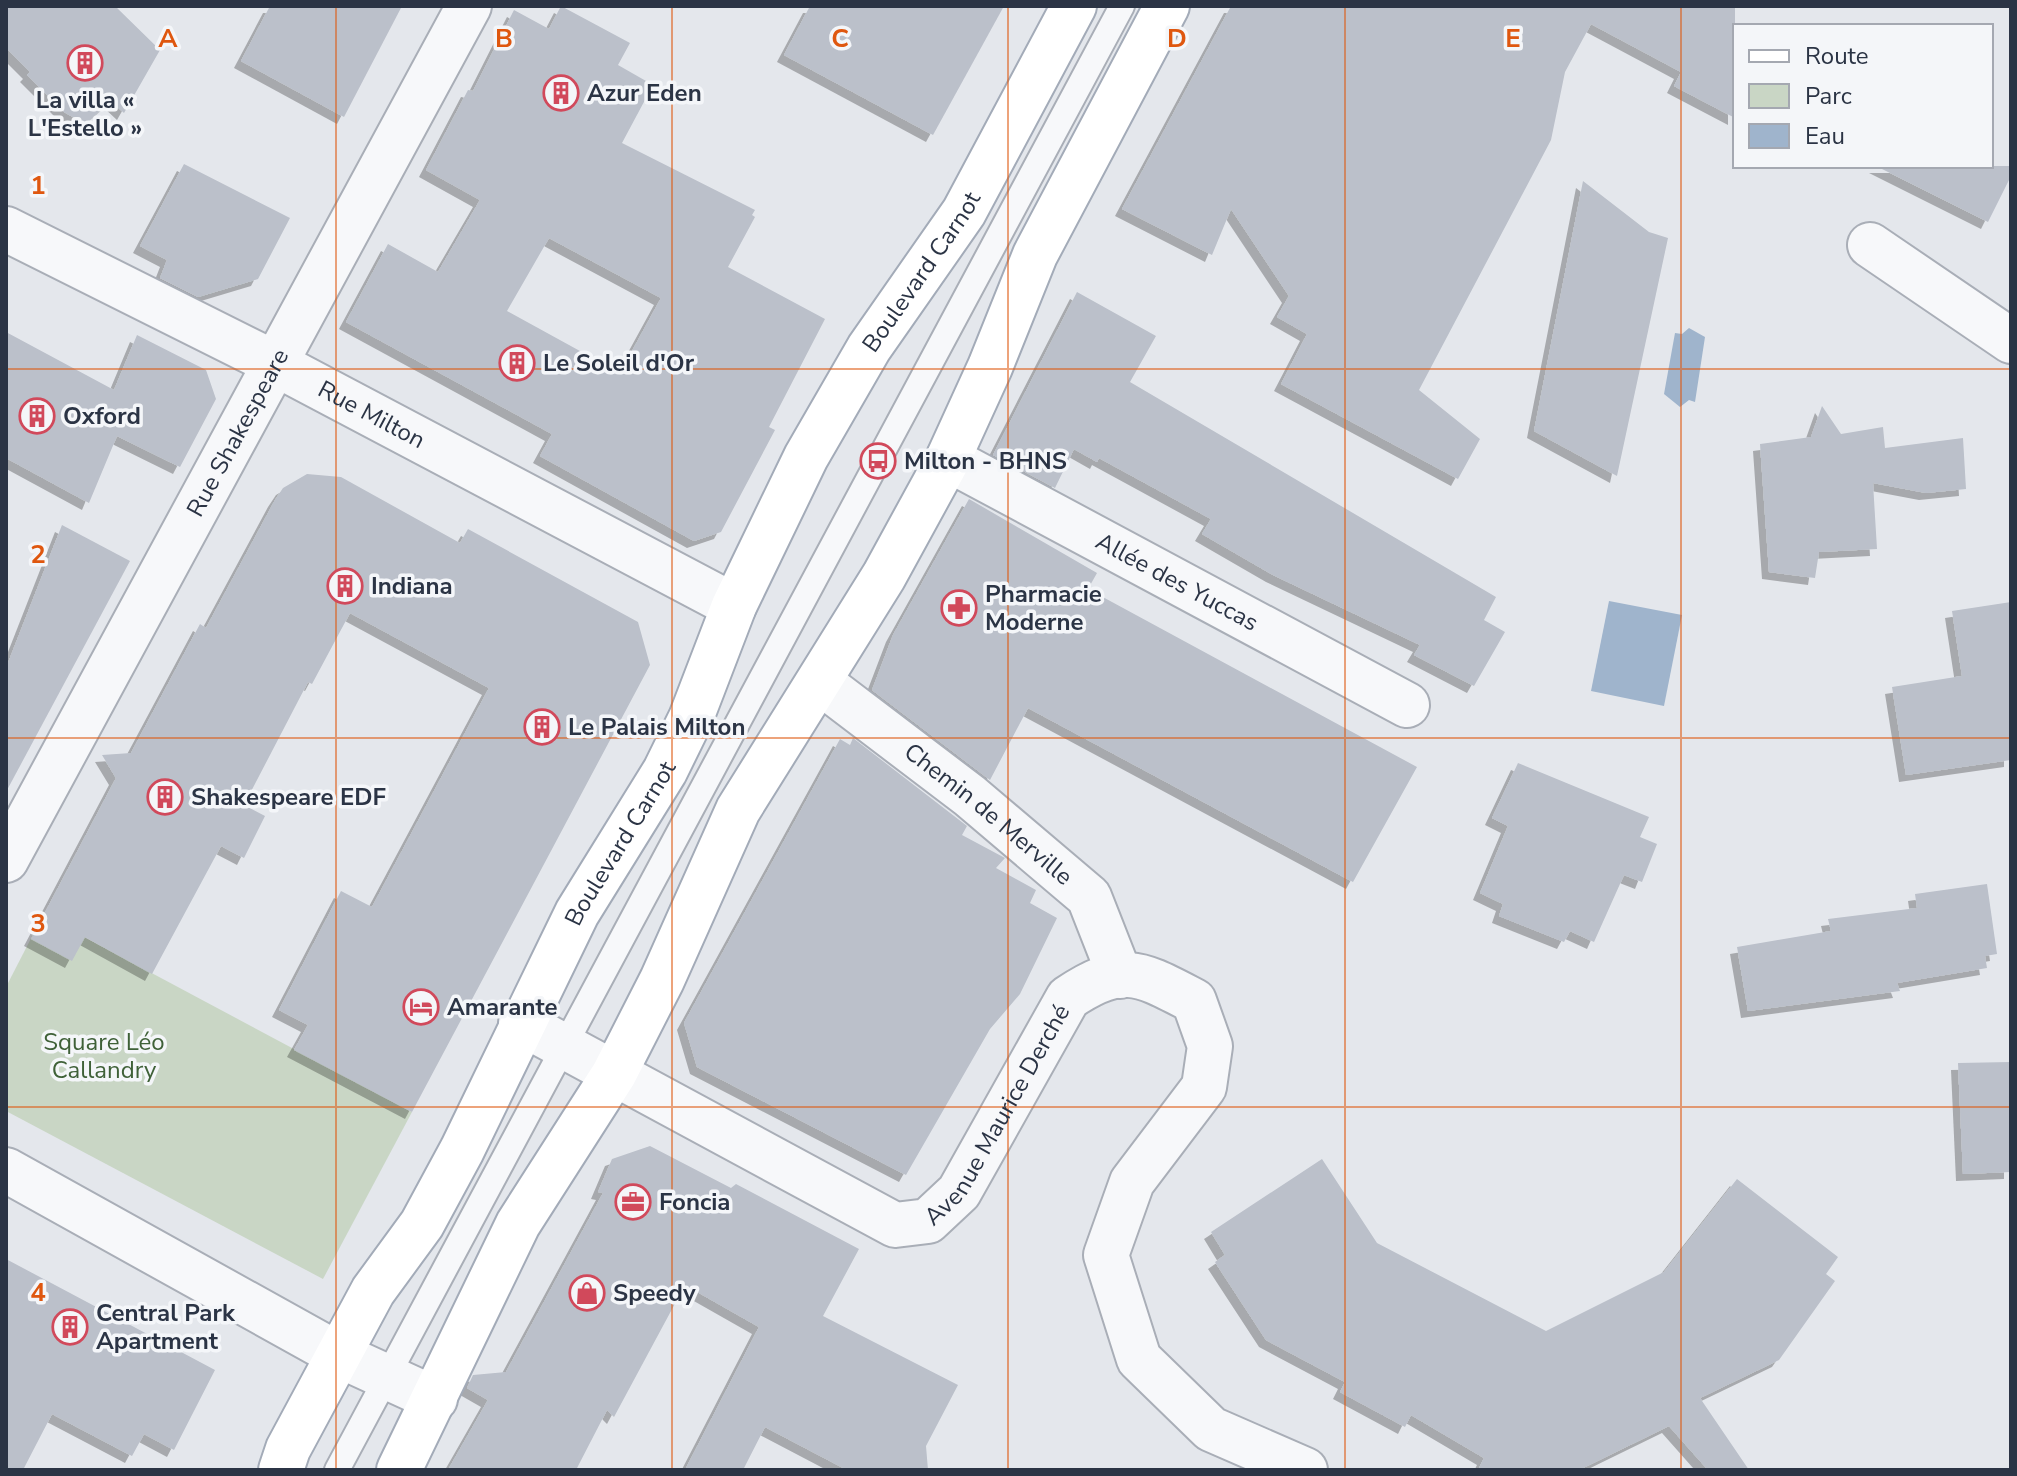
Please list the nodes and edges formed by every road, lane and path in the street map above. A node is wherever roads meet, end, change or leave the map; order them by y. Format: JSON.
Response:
{"nodes":[{"id":1,"x":469,"y":6,"type":"edge"},
{"id":2,"x":1074,"y":6,"type":"edge"},
{"id":3,"x":1122,"y":6,"type":"edge"},
{"id":4,"x":1167,"y":6,"type":"edge"},
{"id":5,"x":6,"y":229,"type":"edge"},
{"id":6,"x":1870,"y":245,"type":"dead end"},
{"id":7,"x":2011,"y":341,"type":"edge"},
{"id":8,"x":276,"y":364,"type":"junction"},
{"id":9,"x":948,"y":459,"type":"junction"},
{"id":10,"x":734,"y":606,"type":"junction"},
{"id":11,"x":820,"y":682,"type":"junction"},
{"id":12,"x":1407,"y":705,"type":"dead end"},
{"id":13,"x":6,"y":860,"type":"edge"},
{"id":14,"x":1120,"y":976,"type":"junction"},
{"id":15,"x":521,"y":1023,"type":"junction"},
{"id":16,"x":563,"y":1047,"type":"junction"},
{"id":17,"x":614,"y":1074,"type":"junction"},
{"id":18,"x":6,"y":1170,"type":"edge"},
{"id":19,"x":339,"y":1355,"type":"junction"},
{"id":20,"x":386,"y":1377,"type":"junction"},
{"id":21,"x":435,"y":1399,"type":"junction"},
{"id":22,"x":281,"y":1470,"type":"edge"},
{"id":23,"x":337,"y":1470,"type":"edge"},
{"id":24,"x":399,"y":1470,"type":"edge"},
{"id":25,"x":1305,"y":1470,"type":"edge"}],
"edges":[{"from":1,"to":8,"type":"street","name":"Rue Shakespeare"},
{"from":2,"to":10,"type":"main road","name":"Boulevard Carnot"},
{"from":3,"to":16,"type":"lane"},
{"from":4,"to":9,"type":"main road"},
{"from":5,"to":8,"type":"street","name":"Rue Milton"},
{"from":6,"to":7,"type":"street"},
{"from":8,"to":10,"type":"street","name":"Rue Milton"},
{"from":8,"to":13,"type":"street","name":"Rue Shakespeare"},
{"from":9,"to":11,"type":"main road"},
{"from":9,"to":12,"type":"street","name":"Allée des Yuccas"},
{"from":10,"to":15,"type":"main road","name":"Boulevard Carnot"},
{"from":11,"to":14,"type":"street","name":"Chemin de Merville"},
{"from":11,"to":17,"type":"main road"},
{"from":14,"to":17,"type":"street","name":"Avenue Maurice Derché"},
{"from":14,"to":25,"type":"street","name":"Avenue Maurice Derché"},
{"from":15,"to":16,"type":"street","name":"Avenue Maurice Derché"},
{"from":15,"to":19,"type":"main road","name":"Boulevard Carnot"},
{"from":16,"to":17,"type":"street","name":"Avenue Maurice Derché"},
{"from":16,"to":20,"type":"lane"},
{"from":17,"to":21,"type":"main road"},
{"from":18,"to":19,"type":"street"},
{"from":19,"to":20,"type":"street"},
{"from":19,"to":22,"type":"main road","name":"Boulevard Carnot"},
{"from":20,"to":21,"type":"street"},
{"from":20,"to":23,"type":"lane"},
{"from":21,"to":24,"type":"main road"}]}
